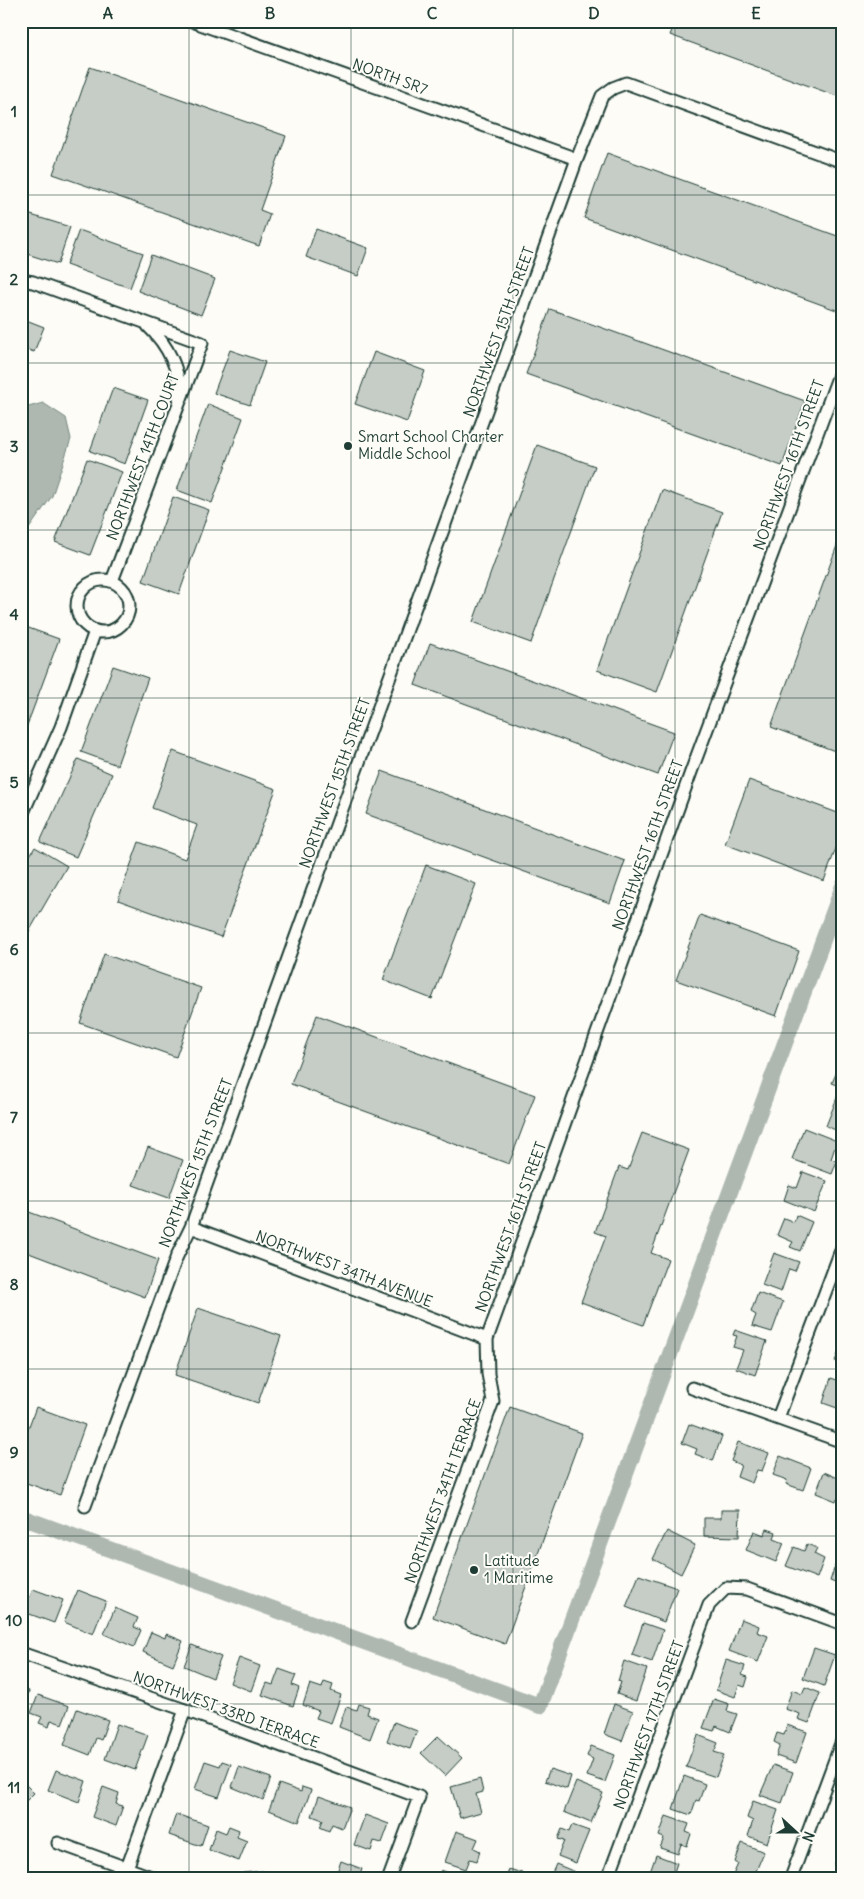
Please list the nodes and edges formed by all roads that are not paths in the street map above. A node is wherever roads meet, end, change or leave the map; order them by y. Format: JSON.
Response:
{"nodes":[{"id":1,"x":192,"y":21,"type":"edge"},
{"id":2,"x":577,"y":159,"type":"junction"},
{"id":3,"x":843,"y":162,"type":"edge"},
{"id":4,"x":21,"y":280,"type":"edge"},
{"id":5,"x":145,"y":324,"type":"junction"},
{"id":6,"x":843,"y":364,"type":"edge"},
{"id":7,"x":179,"y":405,"type":"junction"},
{"id":8,"x":112,"y":581,"type":"junction"},
{"id":9,"x":95,"y":631,"type":"junction"},
{"id":10,"x":21,"y":817,"type":"edge"},
{"id":11,"x":191,"y":1227,"type":"junction"},
{"id":12,"x":843,"y":1245,"type":"edge"},
{"id":13,"x":487,"y":1339,"type":"junction"},
{"id":14,"x":692,"y":1388,"type":"dead end"},
{"id":15,"x":778,"y":1418,"type":"junction"},
{"id":16,"x":843,"y":1442,"type":"edge"},
{"id":17,"x":85,"y":1506,"type":"dead end"},
{"id":18,"x":412,"y":1621,"type":"dead end"},
{"id":19,"x":843,"y":1624,"type":"edge"},
{"id":20,"x":21,"y":1653,"type":"edge"},
{"id":21,"x":185,"y":1710,"type":"junction"},
{"id":22,"x":843,"y":1738,"type":"edge"},
{"id":23,"x":58,"y":1843,"type":"dead end"},
{"id":24,"x":127,"y":1868,"type":"junction"},
{"id":25,"x":154,"y":1878,"type":"edge"},
{"id":26,"x":390,"y":1878,"type":"edge"},
{"id":27,"x":608,"y":1878,"type":"edge"},
{"id":28,"x":791,"y":1878,"type":"edge"}],
"edges":[{"from":1,"to":2,"type":"street","name":"NORTH SR7"},
{"from":2,"to":3,"type":"street","name":"NORTHWEST 15TH STREET"},
{"from":2,"to":11,"type":"street","name":"NORTHWEST 15TH STREET"},
{"from":4,"to":5,"type":"street"},
{"from":5,"to":7,"type":"street"},
{"from":5,"to":7,"type":"street","name":"NORTHWEST 14TH COURT"},
{"from":6,"to":13,"type":"street","name":"NORTHWEST 16TH STREET"},
{"from":7,"to":8,"type":"street","name":"NORTHWEST 14TH COURT"},
{"from":8,"to":9,"type":"street"},
{"from":8,"to":9,"type":"street"},
{"from":9,"to":10,"type":"street"},
{"from":11,"to":13,"type":"street","name":"NORTHWEST 34TH AVENUE"},
{"from":11,"to":17,"type":"street","name":"NORTHWEST 15TH STREET"},
{"from":12,"to":15,"type":"street"},
{"from":13,"to":18,"type":"street","name":"NORTHWEST 34TH TERRACE"},
{"from":14,"to":15,"type":"street"},
{"from":15,"to":16,"type":"street"},
{"from":19,"to":27,"type":"street","name":"NORTHWEST 17TH STREET"},
{"from":20,"to":21,"type":"street","name":"NORTHWEST 33RD TERRACE"},
{"from":21,"to":24,"type":"street"},
{"from":21,"to":26,"type":"street","name":"NORTHWEST 33RD TERRACE"},
{"from":22,"to":28,"type":"street"},
{"from":23,"to":24,"type":"street"},
{"from":24,"to":25,"type":"street"}]}
